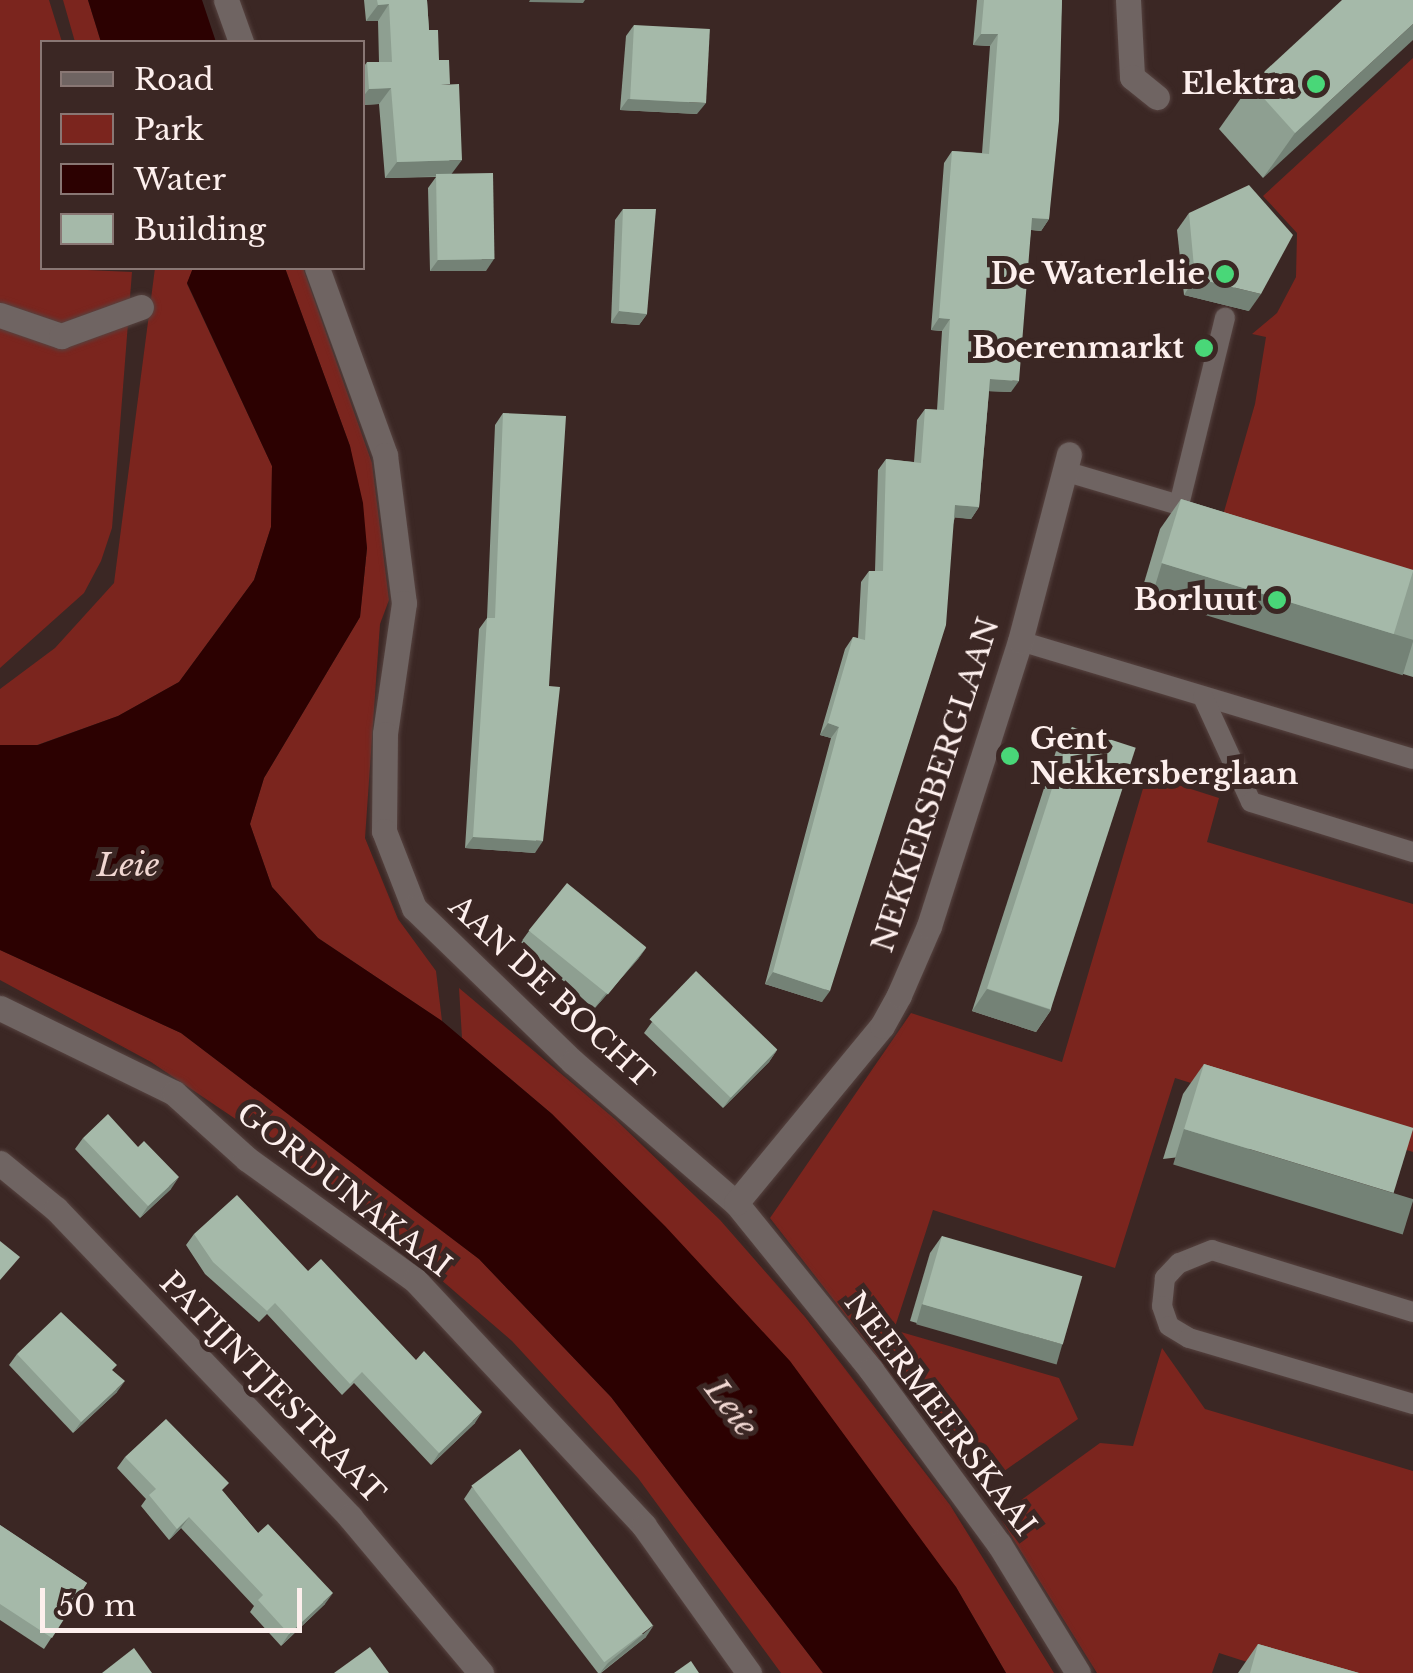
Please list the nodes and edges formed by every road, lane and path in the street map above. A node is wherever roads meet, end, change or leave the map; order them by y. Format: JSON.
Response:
{"nodes":[{"id":1,"x":226,"y":0,"type":"edge"},
{"id":2,"x":1128,"y":0,"type":"edge"},
{"id":3,"x":239,"y":40,"type":"edge"},
{"id":4,"x":1157,"y":97,"type":"dead end"},
{"id":5,"x":319,"y":270,"type":"edge"},
{"id":6,"x":141,"y":307,"type":"dead end"},
{"id":7,"x":0,"y":315,"type":"edge"},
{"id":8,"x":1225,"y":318,"type":"dead end"},
{"id":9,"x":1066,"y":462,"type":"joint"},
{"id":10,"x":1020,"y":641,"type":"junction"},
{"id":11,"x":1204,"y":697,"type":"junction"},
{"id":12,"x":1413,"y":758,"type":"edge"},
{"id":13,"x":1413,"y":852,"type":"edge"},
{"id":14,"x":0,"y":1008,"type":"edge"},
{"id":15,"x":0,"y":1163,"type":"edge"},
{"id":16,"x":736,"y":1203,"type":"junction"},
{"id":17,"x":1413,"y":1312,"type":"edge"},
{"id":18,"x":1413,"y":1404,"type":"edge"},
{"id":19,"x":482,"y":1673,"type":"edge"},
{"id":20,"x":750,"y":1673,"type":"edge"},
{"id":21,"x":1078,"y":1673,"type":"edge"}],
"edges":[{"from":1,"to":3,"type":"street"},
{"from":2,"to":4,"type":"street"},
{"from":5,"to":16,"type":"street","name":"AAN DE BOCHT"},
{"from":6,"to":7,"type":"street"},
{"from":8,"to":9,"type":"lane"},
{"from":9,"to":10,"type":"street","name":"NEKKERSBERGLAAN"},
{"from":10,"to":11,"type":"lane"},
{"from":10,"to":16,"type":"street","name":"NEKKERSBERGLAAN"},
{"from":11,"to":12,"type":"lane"},
{"from":11,"to":13,"type":"lane"},
{"from":14,"to":20,"type":"street","name":"GORDUNAKAAI"},
{"from":15,"to":19,"type":"street","name":"PATIJNTJESTRAAT"},
{"from":16,"to":21,"type":"street","name":"NEERMEERSKAAI"},
{"from":17,"to":18,"type":"lane"}]}
